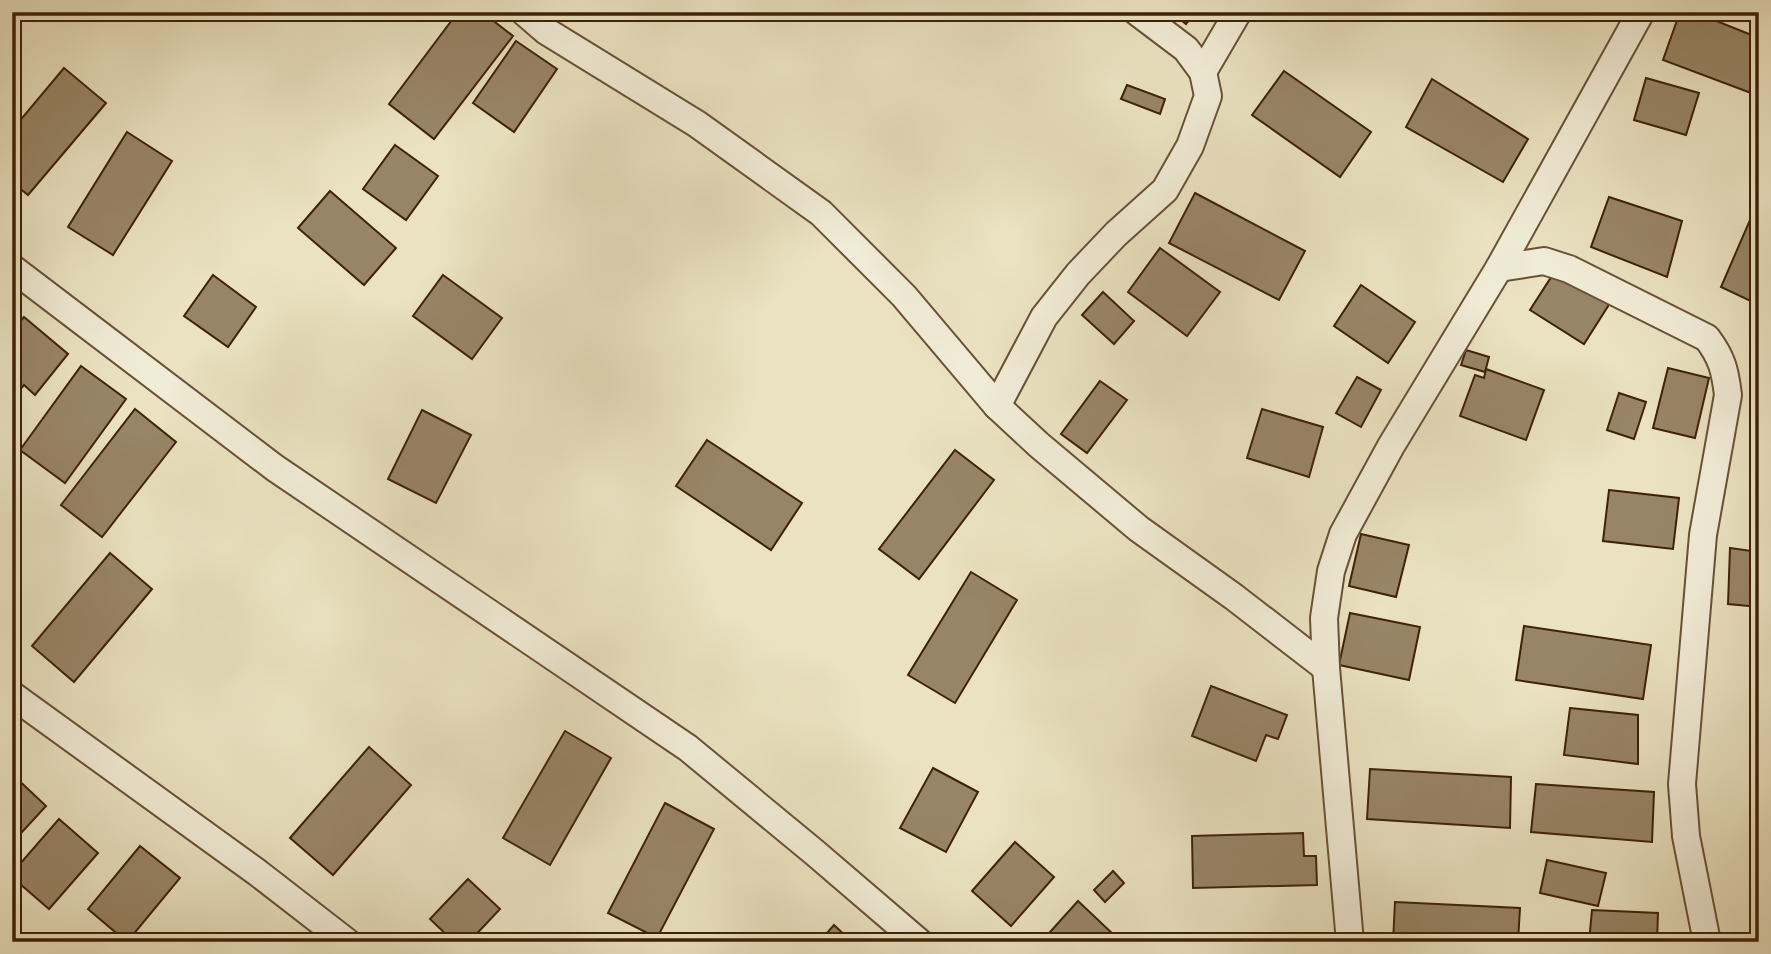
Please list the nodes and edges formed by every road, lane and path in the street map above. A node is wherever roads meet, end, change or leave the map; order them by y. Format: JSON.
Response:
{"nodes":[{"id":1,"x":524,"y":12,"type":"edge"},
{"id":2,"x":1137,"y":12,"type":"edge"},
{"id":3,"x":1238,"y":12,"type":"edge"},
{"id":4,"x":1641,"y":12,"type":"edge"},
{"id":5,"x":1203,"y":72,"type":"junction"},
{"id":6,"x":12,"y":268,"type":"edge"},
{"id":7,"x":1499,"y":268,"type":"junction"},
{"id":8,"x":997,"y":406,"type":"junction"},
{"id":9,"x":1326,"y":668,"type":"junction"},
{"id":10,"x":12,"y":695,"type":"edge"},
{"id":11,"x":347,"y":942,"type":"edge"},
{"id":12,"x":919,"y":942,"type":"edge"},
{"id":13,"x":1350,"y":942,"type":"edge"},
{"id":14,"x":1707,"y":942,"type":"edge"}],
"edges":[{"from":1,"to":8,"type":"street"},
{"from":2,"to":5,"type":"street"},
{"from":3,"to":5,"type":"street"},
{"from":4,"to":7,"type":"street"},
{"from":5,"to":8,"type":"street"},
{"from":6,"to":12,"type":"street"},
{"from":7,"to":9,"type":"street"},
{"from":7,"to":14,"type":"street"},
{"from":8,"to":9,"type":"street"},
{"from":9,"to":13,"type":"street"},
{"from":10,"to":11,"type":"street"}]}
